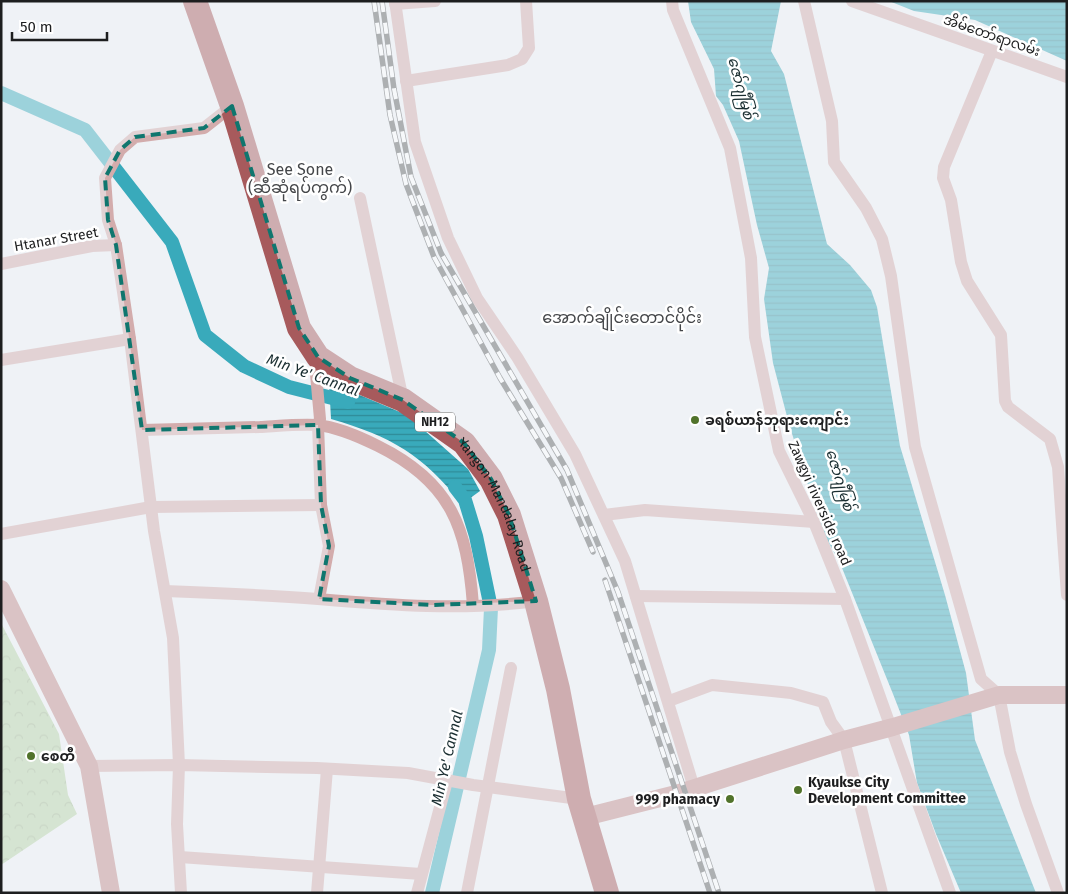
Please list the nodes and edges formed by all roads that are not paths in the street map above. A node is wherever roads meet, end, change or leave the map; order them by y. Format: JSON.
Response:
{"nodes":[{"id":1,"x":195,"y":1,"type":"edge"},
{"id":2,"x":435,"y":1,"type":"edge"},
{"id":3,"x":526,"y":1,"type":"edge"},
{"id":4,"x":672,"y":1,"type":"edge"},
{"id":5,"x":804,"y":1,"type":"edge"},
{"id":6,"x":852,"y":1,"type":"edge"},
{"id":7,"x":395,"y":3,"type":"edge"},
{"id":8,"x":992,"y":51,"type":"junction"},
{"id":9,"x":1067,"y":78,"type":"edge"},
{"id":10,"x":406,"y":81,"type":"junction"},
{"id":11,"x":232,"y":106,"type":"junction"},
{"id":12,"x":360,"y":198,"type":"dead end"},
{"id":13,"x":116,"y":245,"type":"junction"},
{"id":14,"x":1,"y":264,"type":"edge"},
{"id":15,"x":130,"y":339,"type":"junction"},
{"id":16,"x":1,"y":360,"type":"edge"},
{"id":17,"x":317,"y":365,"type":"junction"},
{"id":18,"x":403,"y":400,"type":"junction"},
{"id":19,"x":319,"y":422,"type":"junction"},
{"id":20,"x":142,"y":430,"type":"junction"},
{"id":21,"x":321,"y":505,"type":"junction"},
{"id":22,"x":152,"y":507,"type":"junction"},
{"id":23,"x":604,"y":515,"type":"junction"},
{"id":24,"x":814,"y":522,"type":"junction"},
{"id":25,"x":1,"y":534,"type":"edge"},
{"id":26,"x":1,"y":589,"type":"edge"},
{"id":27,"x":166,"y":591,"type":"junction"},
{"id":28,"x":1067,"y":595,"type":"edge"},
{"id":29,"x":636,"y":596,"type":"junction"},
{"id":30,"x":319,"y":599,"type":"junction"},
{"id":31,"x":845,"y":599,"type":"junction"},
{"id":32,"x":536,"y":601,"type":"junction"},
{"id":33,"x":473,"y":605,"type":"junction"},
{"id":34,"x":511,"y":668,"type":"dead end"},
{"id":35,"x":1067,"y":695,"type":"edge"},
{"id":36,"x":993,"y":696,"type":"junction"},
{"id":37,"x":669,"y":701,"type":"junction"},
{"id":38,"x":896,"y":726,"type":"junction"},
{"id":39,"x":844,"y":740,"type":"junction"},
{"id":40,"x":179,"y":765,"type":"junction"},
{"id":41,"x":89,"y":766,"type":"junction"},
{"id":42,"x":327,"y":769,"type":"junction"},
{"id":43,"x":451,"y":781,"type":"junction"},
{"id":44,"x":488,"y":787,"type":"junction"},
{"id":45,"x":694,"y":788,"type":"junction"},
{"id":46,"x":582,"y":808,"type":"junction"},
{"id":47,"x":180,"y":857,"type":"junction"},
{"id":48,"x":320,"y":866,"type":"junction"},
{"id":49,"x":422,"y":874,"type":"junction"},
{"id":50,"x":111,"y":893,"type":"edge"},
{"id":51,"x":180,"y":893,"type":"edge"},
{"id":52,"x":317,"y":893,"type":"edge"},
{"id":53,"x":416,"y":893,"type":"edge"},
{"id":54,"x":467,"y":893,"type":"edge"},
{"id":55,"x":607,"y":893,"type":"edge"},
{"id":56,"x":882,"y":893,"type":"edge"},
{"id":57,"x":950,"y":893,"type":"edge"},
{"id":58,"x":1058,"y":893,"type":"edge"}],
"edges":[{"from":1,"to":11,"type":"highway","name":"Yangon-Mandalay Road","number":"NH12"},
{"from":2,"to":7,"type":"street"},
{"from":3,"to":10,"type":"street"},
{"from":4,"to":24,"type":"street","name":"Zawgyi riverside road"},
{"from":5,"to":36,"type":"street"},
{"from":6,"to":8,"type":"street","name":"အိမ်တော်ရာလမ်း"},
{"from":7,"to":10,"type":"street"},
{"from":8,"to":9,"type":"street","name":"အိမ်တော်ရာလမ်း"},
{"from":8,"to":28,"type":"street"},
{"from":10,"to":23,"type":"street"},
{"from":11,"to":13,"type":"street"},
{"from":11,"to":17,"type":"highway","name":"Yangon-Mandalay Road","number":"NH12"},
{"from":12,"to":18,"type":"street"},
{"from":13,"to":14,"type":"street","name":"Htanar Street"},
{"from":13,"to":15,"type":"street"},
{"from":15,"to":16,"type":"street"},
{"from":15,"to":20,"type":"street"},
{"from":17,"to":18,"type":"highway","name":"Yangon-Mandalay Road","number":"NH12"},
{"from":17,"to":19,"type":"street"},
{"from":18,"to":32,"type":"highway","name":"Yangon-Mandalay Road","number":"NH12"},
{"from":19,"to":20,"type":"street"},
{"from":19,"to":21,"type":"street"},
{"from":19,"to":33,"type":"street"},
{"from":20,"to":22,"type":"street"},
{"from":21,"to":22,"type":"street"},
{"from":21,"to":30,"type":"street"},
{"from":22,"to":25,"type":"street"},
{"from":22,"to":27,"type":"street"},
{"from":23,"to":24,"type":"street"},
{"from":23,"to":29,"type":"street"},
{"from":24,"to":31,"type":"street","name":"Zawgyi riverside road"},
{"from":26,"to":41,"type":"main road"},
{"from":27,"to":30,"type":"street"},
{"from":27,"to":40,"type":"street"},
{"from":29,"to":31,"type":"street"},
{"from":29,"to":37,"type":"street"},
{"from":30,"to":33,"type":"street"},
{"from":31,"to":38,"type":"street","name":"Zawgyi riverside road"},
{"from":32,"to":33,"type":"street"},
{"from":32,"to":46,"type":"highway","name":"Yangon-Mandalay Road","number":"NH12"},
{"from":34,"to":44,"type":"street"},
{"from":35,"to":36,"type":"main road"},
{"from":36,"to":38,"type":"main road"},
{"from":36,"to":58,"type":"street"},
{"from":37,"to":39,"type":"street"},
{"from":37,"to":45,"type":"street"},
{"from":38,"to":39,"type":"main road"},
{"from":38,"to":57,"type":"street","name":"Zawgyi riverside road"},
{"from":39,"to":45,"type":"main road"},
{"from":39,"to":56,"type":"street"},
{"from":40,"to":41,"type":"street"},
{"from":40,"to":42,"type":"street"},
{"from":40,"to":47,"type":"street"},
{"from":41,"to":50,"type":"main road"},
{"from":42,"to":43,"type":"street"},
{"from":42,"to":48,"type":"street"},
{"from":43,"to":44,"type":"street"},
{"from":43,"to":49,"type":"street"},
{"from":44,"to":46,"type":"street"},
{"from":44,"to":54,"type":"street"},
{"from":45,"to":46,"type":"main road"},
{"from":46,"to":55,"type":"highway","name":"Yangon-Mandalay Road","number":"NH12"},
{"from":47,"to":48,"type":"street"},
{"from":47,"to":51,"type":"street"},
{"from":48,"to":49,"type":"street"},
{"from":48,"to":52,"type":"street"},
{"from":49,"to":53,"type":"street"}]}
